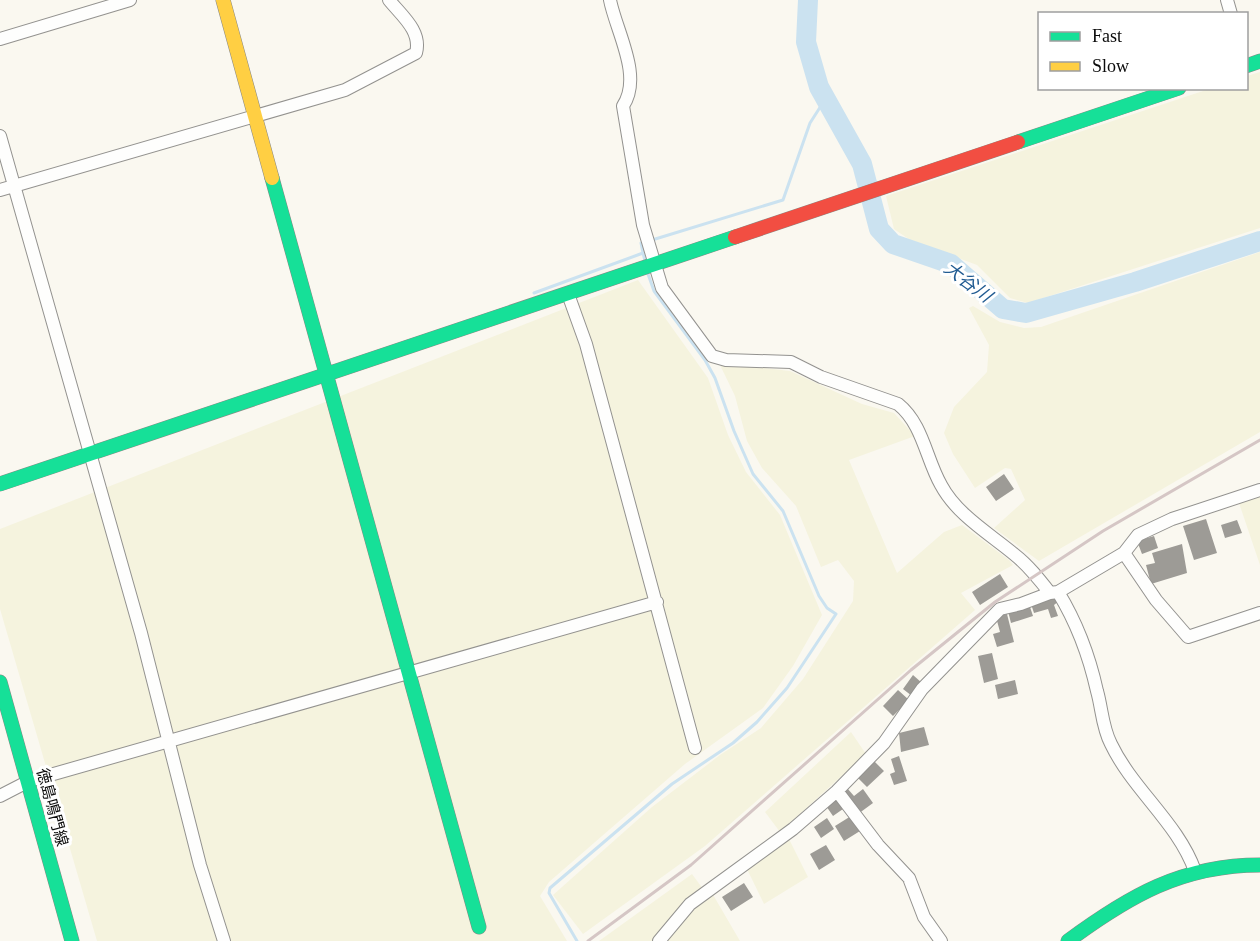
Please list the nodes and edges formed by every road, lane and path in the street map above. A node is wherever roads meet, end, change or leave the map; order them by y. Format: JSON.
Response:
{"nodes":[{"id":1,"x":130,"y":0,"type":"edge"},
{"id":2,"x":223,"y":0,"type":"edge"},
{"id":3,"x":389,"y":0,"type":"edge"},
{"id":4,"x":610,"y":0,"type":"edge"},
{"id":5,"x":0,"y":39,"type":"edge"},
{"id":6,"x":1173,"y":90,"type":"edge"},
{"id":7,"x":255,"y":116,"type":"junction"},
{"id":8,"x":0,"y":136,"type":"edge"},
{"id":9,"x":15,"y":186,"type":"junction"},
{"id":10,"x":0,"y":190,"type":"edge"},
{"id":11,"x":649,"y":267,"type":"junction"},
{"id":12,"x":568,"y":294,"type":"junction"},
{"id":13,"x":327,"y":375,"type":"junction"},
{"id":14,"x":89,"y":455,"type":"junction"},
{"id":15,"x":0,"y":484,"type":"edge"},
{"id":16,"x":1260,"y":490,"type":"edge"},
{"id":17,"x":1124,"y":553,"type":"junction"},
{"id":18,"x":1054,"y":593,"type":"junction"},
{"id":19,"x":657,"y":602,"type":"junction"},
{"id":20,"x":1260,"y":613,"type":"edge"},
{"id":21,"x":411,"y":673,"type":"junction"},
{"id":22,"x":0,"y":682,"type":"edge"},
{"id":23,"x":169,"y":743,"type":"junction"},
{"id":24,"x":695,"y":748,"type":"dead end"},
{"id":25,"x":29,"y":782,"type":"junction"},
{"id":26,"x":837,"y":790,"type":"junction"},
{"id":27,"x":0,"y":796,"type":"edge"},
{"id":28,"x":1258,"y":861,"type":"edge"},
{"id":29,"x":1195,"y":871,"type":"junction"},
{"id":30,"x":479,"y":927,"type":"dead end"},
{"id":31,"x":72,"y":941,"type":"edge"},
{"id":32,"x":224,"y":941,"type":"edge"},
{"id":33,"x":659,"y":941,"type":"edge"},
{"id":34,"x":941,"y":941,"type":"edge"},
{"id":35,"x":1068,"y":941,"type":"edge"}],
"edges":[{"from":1,"to":5,"type":"street"},
{"from":2,"to":7,"type":"street"},
{"from":3,"to":7,"type":"street"},
{"from":4,"to":11,"type":"street"},
{"from":6,"to":11,"type":"street"},
{"from":7,"to":9,"type":"street"},
{"from":7,"to":13,"type":"street"},
{"from":8,"to":9,"type":"street"},
{"from":9,"to":10,"type":"street"},
{"from":9,"to":14,"type":"street"},
{"from":11,"to":12,"type":"street"},
{"from":11,"to":18,"type":"street"},
{"from":12,"to":13,"type":"street"},
{"from":12,"to":19,"type":"street"},
{"from":13,"to":14,"type":"street"},
{"from":13,"to":21,"type":"street"},
{"from":14,"to":15,"type":"street"},
{"from":14,"to":23,"type":"street"},
{"from":16,"to":17,"type":"street"},
{"from":17,"to":18,"type":"street"},
{"from":17,"to":20,"type":"street"},
{"from":18,"to":26,"type":"street"},
{"from":18,"to":29,"type":"street"},
{"from":19,"to":21,"type":"street"},
{"from":19,"to":24,"type":"street"},
{"from":21,"to":23,"type":"street"},
{"from":21,"to":30,"type":"street"},
{"from":22,"to":25,"type":"street","name":"徳島鳴門線"},
{"from":23,"to":25,"type":"street"},
{"from":23,"to":32,"type":"street"},
{"from":25,"to":27,"type":"street"},
{"from":25,"to":31,"type":"street","name":"徳島鳴門線"},
{"from":26,"to":33,"type":"street"},
{"from":26,"to":34,"type":"street"},
{"from":28,"to":29,"type":"street"},
{"from":29,"to":35,"type":"street"}]}
